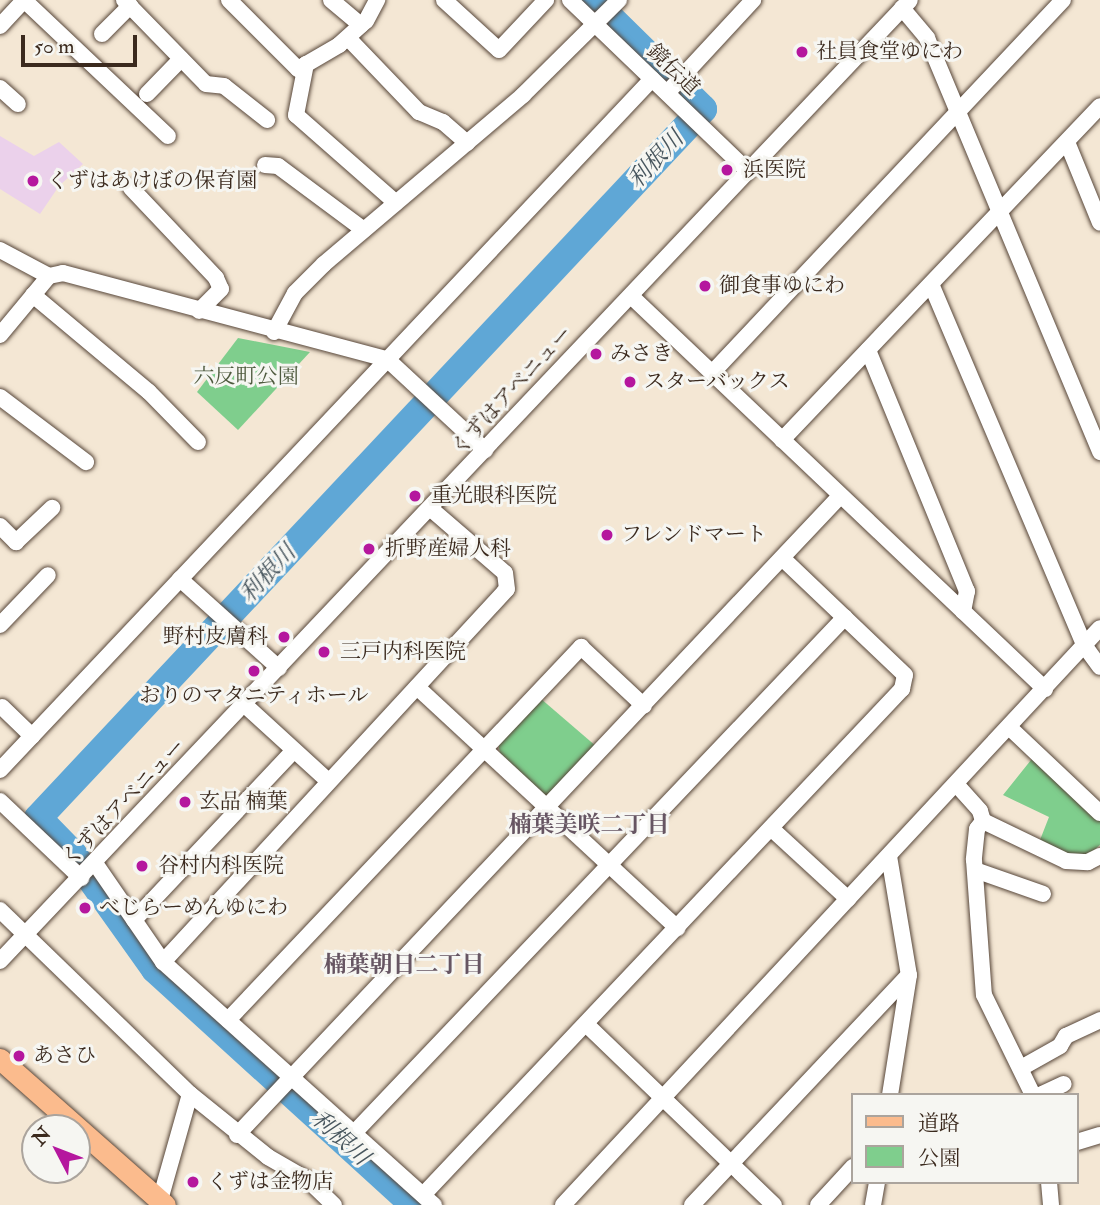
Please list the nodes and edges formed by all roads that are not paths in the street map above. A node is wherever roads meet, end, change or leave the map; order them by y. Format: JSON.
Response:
{"nodes":[{"id":1,"x":24,"y":0,"type":"edge"},
{"id":2,"x":229,"y":0,"type":"edge"},
{"id":3,"x":331,"y":0,"type":"edge"},
{"id":4,"x":377,"y":0,"type":"edge"},
{"id":5,"x":444,"y":0,"type":"edge"},
{"id":6,"x":546,"y":0,"type":"edge"},
{"id":7,"x":570,"y":0,"type":"edge"},
{"id":8,"x":619,"y":0,"type":"edge"},
{"id":9,"x":753,"y":0,"type":"edge"},
{"id":10,"x":1063,"y":0,"type":"edge"},
{"id":11,"x":127,"y":3,"type":"edge"},
{"id":12,"x":906,"y":4,"type":"edge"},
{"id":13,"x":3,"y":16,"type":"edge"},
{"id":14,"x":596,"y":24,"type":"junction"},
{"id":15,"x":362,"y":25,"type":"junction"},
{"id":16,"x":102,"y":34,"type":"dead end"},
{"id":17,"x":348,"y":38,"type":"junction"},
{"id":18,"x":181,"y":59,"type":"junction"},
{"id":19,"x":306,"y":64,"type":"junction"},
{"id":20,"x":652,"y":79,"type":"junction"},
{"id":21,"x":0,"y":88,"type":"edge"},
{"id":22,"x":667,"y":93,"type":"junction"},
{"id":23,"x":147,"y":94,"type":"dead end"},
{"id":24,"x":18,"y":104,"type":"dead end"},
{"id":25,"x":1100,"y":106,"type":"edge"},
{"id":26,"x":958,"y":115,"type":"junction"},
{"id":27,"x":267,"y":120,"type":"dead end"},
{"id":28,"x":168,"y":136,"type":"dead end"},
{"id":29,"x":1067,"y":142,"type":"junction"},
{"id":30,"x":467,"y":143,"type":"junction"},
{"id":31,"x":265,"y":165,"type":"dead end"},
{"id":32,"x":748,"y":171,"type":"junction"},
{"id":33,"x":131,"y":188,"type":"dead end"},
{"id":34,"x":396,"y":203,"type":"junction"},
{"id":35,"x":999,"y":213,"type":"junction"},
{"id":36,"x":1100,"y":223,"type":"edge"},
{"id":37,"x":364,"y":230,"type":"junction"},
{"id":38,"x":0,"y":250,"type":"edge"},
{"id":39,"x":49,"y":275,"type":"junction"},
{"id":40,"x":931,"y":284,"type":"junction"},
{"id":41,"x":33,"y":295,"type":"junction"},
{"id":42,"x":631,"y":296,"type":"junction"},
{"id":43,"x":199,"y":311,"type":"junction"},
{"id":44,"x":274,"y":332,"type":"junction"},
{"id":45,"x":0,"y":335,"type":"edge"},
{"id":46,"x":868,"y":350,"type":"junction"},
{"id":47,"x":387,"y":359,"type":"junction"},
{"id":48,"x":712,"y":373,"type":"junction"},
{"id":49,"x":0,"y":397,"type":"edge"},
{"id":50,"x":782,"y":440,"type":"junction"},
{"id":51,"x":198,"y":442,"type":"dead end"},
{"id":52,"x":485,"y":450,"type":"junction"},
{"id":53,"x":1100,"y":452,"type":"edge"},
{"id":54,"x":86,"y":462,"type":"dead end"},
{"id":55,"x":839,"y":497,"type":"junction"},
{"id":56,"x":51,"y":508,"type":"dead end"},
{"id":57,"x":430,"y":508,"type":"junction"},
{"id":58,"x":0,"y":526,"type":"edge"},
{"id":59,"x":783,"y":559,"type":"junction"},
{"id":60,"x":48,"y":575,"type":"dead end"},
{"id":61,"x":180,"y":579,"type":"junction"},
{"id":62,"x":963,"y":612,"type":"junction"},
{"id":63,"x":845,"y":617,"type":"junction"},
{"id":64,"x":0,"y":625,"type":"edge"},
{"id":65,"x":1100,"y":628,"type":"edge"},
{"id":66,"x":1084,"y":645,"type":"junction"},
{"id":67,"x":1100,"y":667,"type":"edge"},
{"id":68,"x":279,"y":668,"type":"junction"},
{"id":69,"x":418,"y":687,"type":"junction"},
{"id":70,"x":1045,"y":689,"type":"junction"},
{"id":71,"x":246,"y":706,"type":"junction"},
{"id":72,"x":644,"y":706,"type":"junction"},
{"id":73,"x":2,"y":707,"type":"dead end"},
{"id":74,"x":1009,"y":727,"type":"junction"},
{"id":75,"x":32,"y":736,"type":"junction"},
{"id":76,"x":485,"y":749,"type":"junction"},
{"id":77,"x":294,"y":750,"type":"junction"},
{"id":78,"x":0,"y":770,"type":"edge"},
{"id":79,"x":327,"y":780,"type":"junction"},
{"id":80,"x":956,"y":784,"type":"junction"},
{"id":81,"x":0,"y":801,"type":"edge"},
{"id":82,"x":546,"y":806,"type":"junction"},
{"id":83,"x":1100,"y":813,"type":"edge"},
{"id":84,"x":983,"y":821,"type":"junction"},
{"id":85,"x":774,"y":830,"type":"junction"},
{"id":86,"x":889,"y":856,"type":"junction"},
{"id":87,"x":1100,"y":856,"type":"edge"},
{"id":88,"x":95,"y":863,"type":"junction"},
{"id":89,"x":611,"y":867,"type":"junction"},
{"id":90,"x":975,"y":870,"type":"junction"},
{"id":91,"x":81,"y":878,"type":"junction"},
{"id":92,"x":1043,"y":894,"type":"dead end"},
{"id":93,"x":848,"y":899,"type":"junction"},
{"id":94,"x":0,"y":910,"type":"edge"},
{"id":95,"x":134,"y":920,"type":"junction"},
{"id":96,"x":677,"y":928,"type":"junction"},
{"id":97,"x":26,"y":935,"type":"junction"},
{"id":98,"x":0,"y":961,"type":"edge"},
{"id":99,"x":163,"y":962,"type":"junction"},
{"id":100,"x":909,"y":975,"type":"junction"},
{"id":101,"x":228,"y":1020,"type":"junction"},
{"id":102,"x":1100,"y":1020,"type":"edge"},
{"id":103,"x":588,"y":1026,"type":"junction"},
{"id":104,"x":0,"y":1059,"type":"edge"},
{"id":105,"x":1021,"y":1068,"type":"junction"},
{"id":106,"x":291,"y":1077,"type":"junction"},
{"id":107,"x":1064,"y":1084,"type":"dead end"},
{"id":108,"x":890,"y":1093,"type":"edge"},
{"id":109,"x":1032,"y":1093,"type":"edge"},
{"id":110,"x":1044,"y":1093,"type":"edge"},
{"id":111,"x":190,"y":1094,"type":"junction"},
{"id":112,"x":662,"y":1098,"type":"junction"},
{"id":113,"x":354,"y":1133,"type":"junction"},
{"id":114,"x":237,"y":1135,"type":"junction"},
{"id":115,"x":1100,"y":1135,"type":"edge"},
{"id":116,"x":1079,"y":1141,"type":"edge"},
{"id":117,"x":731,"y":1164,"type":"junction"},
{"id":118,"x":852,"y":1168,"type":"edge"},
{"id":119,"x":877,"y":1184,"type":"edge"},
{"id":120,"x":1049,"y":1184,"type":"edge"},
{"id":121,"x":428,"y":1200,"type":"edge"},
{"id":122,"x":162,"y":1203,"type":"edge"},
{"id":123,"x":334,"y":1205,"type":"edge"},
{"id":124,"x":562,"y":1205,"type":"edge"},
{"id":125,"x":692,"y":1205,"type":"edge"},
{"id":126,"x":775,"y":1205,"type":"edge"},
{"id":127,"x":818,"y":1205,"type":"edge"},
{"id":128,"x":873,"y":1205,"type":"edge"},
{"id":129,"x":1051,"y":1205,"type":"edge"}],
"edges":[{"from":1,"to":13,"type":"street"},
{"from":1,"to":28,"type":"street"},
{"from":2,"to":19,"type":"street"},
{"from":3,"to":15,"type":"street"},
{"from":4,"to":15,"type":"street"},
{"from":5,"to":6,"type":"street"},
{"from":7,"to":14,"type":"street","name":"鏡伝道"},
{"from":8,"to":14,"type":"street"},
{"from":9,"to":22,"type":"street"},
{"from":10,"to":26,"type":"street"},
{"from":11,"to":16,"type":"street"},
{"from":11,"to":18,"type":"street"},
{"from":12,"to":26,"type":"street"},
{"from":12,"to":32,"type":"street","name":"くずはアベニュー"},
{"from":14,"to":20,"type":"street","name":"鏡伝道"},
{"from":14,"to":30,"type":"street"},
{"from":15,"to":17,"type":"street"},
{"from":17,"to":19,"type":"street"},
{"from":17,"to":30,"type":"street"},
{"from":18,"to":23,"type":"street"},
{"from":18,"to":27,"type":"street"},
{"from":19,"to":34,"type":"street"},
{"from":20,"to":22,"type":"street","name":"鏡伝道"},
{"from":20,"to":47,"type":"street"},
{"from":21,"to":24,"type":"street"},
{"from":22,"to":32,"type":"street","name":"鏡伝道"},
{"from":25,"to":29,"type":"street"},
{"from":26,"to":35,"type":"street"},
{"from":26,"to":48,"type":"street"},
{"from":29,"to":35,"type":"street"},
{"from":29,"to":36,"type":"street"},
{"from":30,"to":34,"type":"street"},
{"from":31,"to":37,"type":"street"},
{"from":32,"to":42,"type":"street","name":"くずはアベニュー"},
{"from":33,"to":43,"type":"street"},
{"from":34,"to":37,"type":"street"},
{"from":35,"to":40,"type":"street"},
{"from":35,"to":53,"type":"street"},
{"from":37,"to":44,"type":"street"},
{"from":38,"to":39,"type":"street"},
{"from":39,"to":41,"type":"street"},
{"from":39,"to":43,"type":"street"},
{"from":40,"to":46,"type":"street"},
{"from":40,"to":66,"type":"street"},
{"from":41,"to":45,"type":"street"},
{"from":41,"to":51,"type":"street"},
{"from":42,"to":48,"type":"street"},
{"from":42,"to":52,"type":"street","name":"くずはアベニュー"},
{"from":43,"to":44,"type":"street"},
{"from":44,"to":47,"type":"street"},
{"from":46,"to":50,"type":"street"},
{"from":46,"to":62,"type":"street"},
{"from":47,"to":52,"type":"street"},
{"from":47,"to":61,"type":"street"},
{"from":48,"to":50,"type":"street"},
{"from":49,"to":54,"type":"street"},
{"from":50,"to":55,"type":"street"},
{"from":52,"to":57,"type":"street","name":"くずはアベニュー"},
{"from":55,"to":59,"type":"street"},
{"from":55,"to":62,"type":"street"},
{"from":56,"to":58,"type":"street"},
{"from":57,"to":68,"type":"street","name":"くずはアベニュー"},
{"from":57,"to":69,"type":"street"},
{"from":59,"to":63,"type":"street"},
{"from":59,"to":72,"type":"street"},
{"from":60,"to":64,"type":"street"},
{"from":61,"to":68,"type":"street"},
{"from":61,"to":75,"type":"street"},
{"from":62,"to":70,"type":"street"},
{"from":63,"to":85,"type":"street"},
{"from":63,"to":89,"type":"street"},
{"from":65,"to":66,"type":"street"},
{"from":66,"to":67,"type":"street"},
{"from":66,"to":70,"type":"street"},
{"from":68,"to":71,"type":"street","name":"くずはアベニュー"},
{"from":69,"to":76,"type":"street"},
{"from":69,"to":79,"type":"street"},
{"from":70,"to":74,"type":"street"},
{"from":71,"to":77,"type":"street"},
{"from":71,"to":88,"type":"street","name":"くずはアベニュー"},
{"from":72,"to":76,"type":"street"},
{"from":72,"to":82,"type":"street"},
{"from":73,"to":75,"type":"street"},
{"from":74,"to":80,"type":"street"},
{"from":74,"to":83,"type":"street"},
{"from":75,"to":78,"type":"street"},
{"from":76,"to":82,"type":"street"},
{"from":76,"to":101,"type":"street"},
{"from":77,"to":79,"type":"street"},
{"from":77,"to":95,"type":"street"},
{"from":79,"to":99,"type":"street"},
{"from":80,"to":84,"type":"street"},
{"from":80,"to":86,"type":"street"},
{"from":81,"to":91,"type":"street"},
{"from":82,"to":89,"type":"street"},
{"from":82,"to":106,"type":"street"},
{"from":84,"to":87,"type":"street"},
{"from":84,"to":90,"type":"street"},
{"from":85,"to":93,"type":"street"},
{"from":85,"to":96,"type":"street"},
{"from":86,"to":93,"type":"street"},
{"from":86,"to":100,"type":"street"},
{"from":88,"to":91,"type":"street","name":"くずはアベニュー"},
{"from":88,"to":95,"type":"street"},
{"from":89,"to":96,"type":"street"},
{"from":89,"to":113,"type":"street"},
{"from":90,"to":92,"type":"street"},
{"from":90,"to":105,"type":"street"},
{"from":91,"to":97,"type":"street","name":"くずはアベニュー"},
{"from":93,"to":112,"type":"street"},
{"from":94,"to":97,"type":"street"},
{"from":95,"to":99,"type":"street"},
{"from":96,"to":103,"type":"street"},
{"from":97,"to":98,"type":"street","name":"くずはアベニュー"},
{"from":97,"to":111,"type":"street"},
{"from":99,"to":101,"type":"street"},
{"from":100,"to":108,"type":"street"},
{"from":100,"to":117,"type":"street"},
{"from":101,"to":106,"type":"street"},
{"from":102,"to":105,"type":"street"},
{"from":103,"to":112,"type":"street"},
{"from":103,"to":121,"type":"street"},
{"from":104,"to":122,"type":"main road"},
{"from":105,"to":109,"type":"street"},
{"from":106,"to":113,"type":"street"},
{"from":106,"to":114,"type":"street"},
{"from":107,"to":110,"type":"street"},
{"from":111,"to":114,"type":"street"},
{"from":111,"to":122,"type":"street"},
{"from":112,"to":117,"type":"street"},
{"from":112,"to":124,"type":"street"},
{"from":113,"to":121,"type":"street"},
{"from":114,"to":123,"type":"street"},
{"from":115,"to":116,"type":"street"},
{"from":117,"to":125,"type":"street"},
{"from":117,"to":126,"type":"street"},
{"from":118,"to":127,"type":"street"},
{"from":119,"to":128,"type":"street"},
{"from":120,"to":129,"type":"street"}]}
